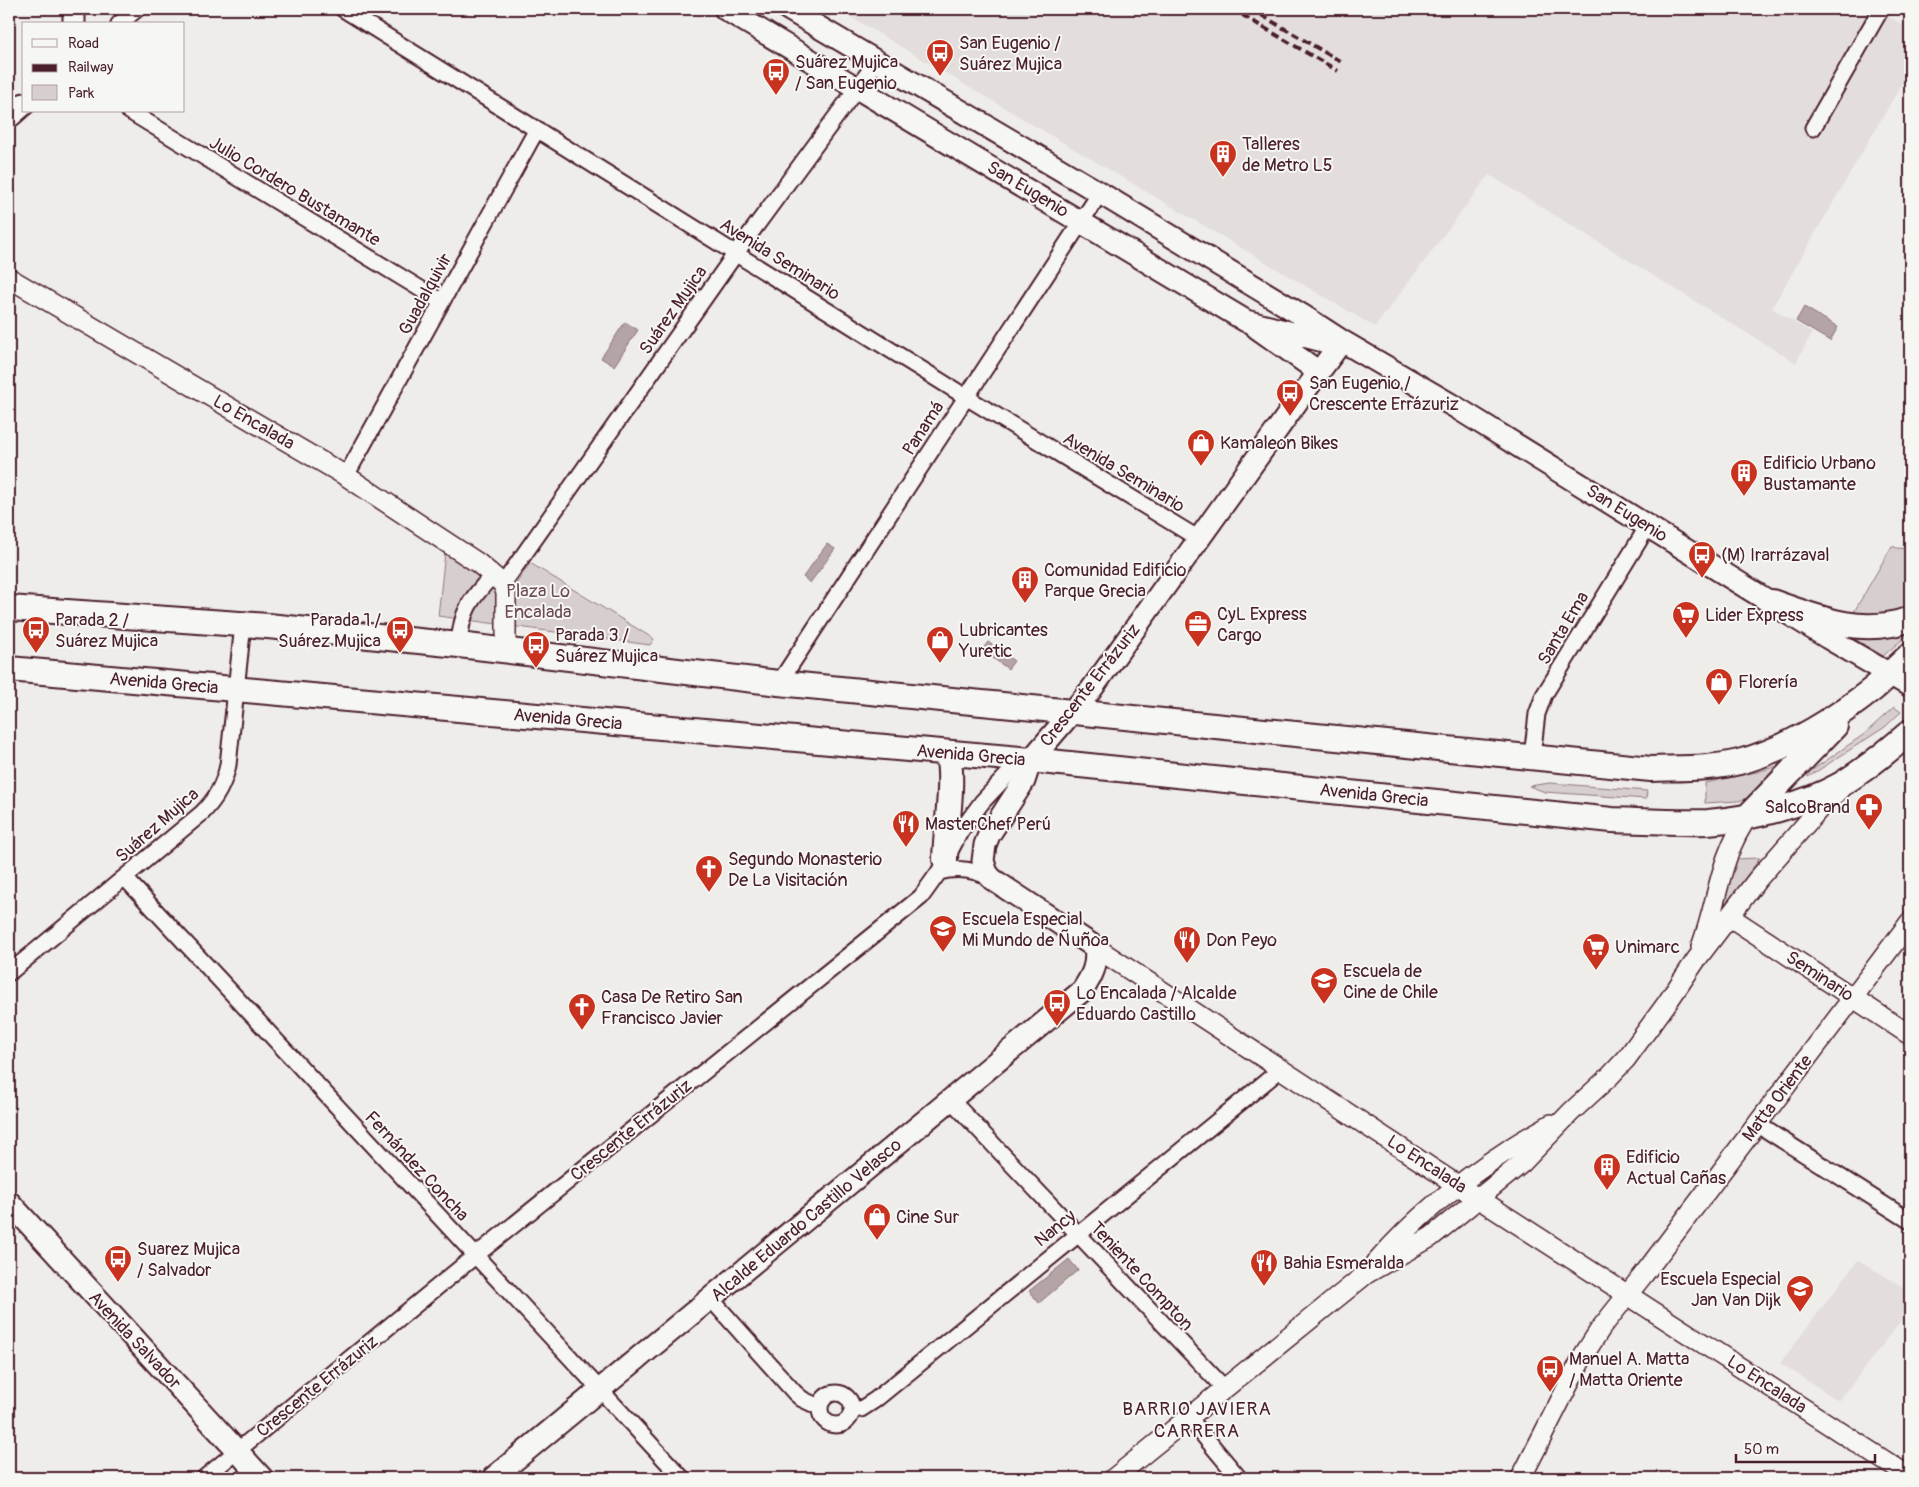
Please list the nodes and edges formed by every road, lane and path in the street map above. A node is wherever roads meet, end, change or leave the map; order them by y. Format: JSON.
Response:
{"nodes":[{"id":1,"x":74,"y":9,"type":"edge"},
{"id":2,"x":137,"y":9,"type":"edge"},
{"id":3,"x":343,"y":9,"type":"edge"},
{"id":4,"x":725,"y":9,"type":"edge"},
{"id":5,"x":788,"y":9,"type":"edge"},
{"id":6,"x":1881,"y":9,"type":"edge"},
{"id":7,"x":74,"y":22,"type":"edge"},
{"id":8,"x":121,"y":22,"type":"edge"},
{"id":9,"x":877,"y":61,"type":"junction"},
{"id":10,"x":857,"y":87,"type":"junction"},
{"id":11,"x":22,"y":106,"type":"edge"},
{"id":12,"x":131,"y":112,"type":"edge"},
{"id":13,"x":9,"y":117,"type":"edge"},
{"id":14,"x":1813,"y":128,"type":"dead end"},
{"id":15,"x":537,"y":129,"type":"junction"},
{"id":16,"x":1100,"y":193,"type":"junction"},
{"id":17,"x":1082,"y":221,"type":"junction"},
{"id":18,"x":736,"y":253,"type":"junction"},
{"id":19,"x":9,"y":278,"type":"edge"},
{"id":20,"x":442,"y":302,"type":"junction"},
{"id":21,"x":1246,"y":321,"type":"junction"},
{"id":22,"x":1342,"y":341,"type":"junction"},
{"id":23,"x":1316,"y":376,"type":"junction"},
{"id":24,"x":966,"y":397,"type":"junction"},
{"id":25,"x":346,"y":476,"type":"junction"},
{"id":26,"x":1648,"y":526,"type":"junction"},
{"id":27,"x":1199,"y":538,"type":"junction"},
{"id":28,"x":498,"y":579,"type":"junction"},
{"id":29,"x":1772,"y":602,"type":"junction"},
{"id":30,"x":9,"y":608,"type":"edge"},
{"id":31,"x":1910,"y":619,"type":"edge"},
{"id":32,"x":243,"y":624,"type":"junction"},
{"id":33,"x":459,"y":645,"type":"junction"},
{"id":34,"x":506,"y":650,"type":"junction"},
{"id":35,"x":1910,"y":655,"type":"edge"},
{"id":36,"x":9,"y":669,"type":"edge"},
{"id":37,"x":1890,"y":674,"type":"junction"},
{"id":38,"x":779,"y":683,"type":"junction"},
{"id":39,"x":1910,"y":686,"type":"edge"},
{"id":40,"x":237,"y":689,"type":"junction"},
{"id":41,"x":1872,"y":690,"type":"junction"},
{"id":42,"x":1073,"y":712,"type":"junction"},
{"id":43,"x":1910,"y":732,"type":"edge"},
{"id":44,"x":948,"y":754,"type":"junction"},
{"id":45,"x":1532,"y":757,"type":"junction"},
{"id":46,"x":1031,"y":760,"type":"junction"},
{"id":47,"x":1858,"y":773,"type":"junction"},
{"id":48,"x":1749,"y":815,"type":"junction"},
{"id":49,"x":942,"y":865,"type":"junction"},
{"id":50,"x":125,"y":878,"type":"junction"},
{"id":51,"x":992,"y":879,"type":"junction"},
{"id":52,"x":1730,"y":917,"type":"junction"},
{"id":53,"x":1910,"y":922,"type":"edge"},
{"id":54,"x":1095,"y":948,"type":"junction"},
{"id":55,"x":1696,"y":960,"type":"junction"},
{"id":56,"x":9,"y":973,"type":"edge"},
{"id":57,"x":1853,"y":997,"type":"junction"},
{"id":58,"x":1910,"y":1034,"type":"edge"},
{"id":59,"x":1280,"y":1070,"type":"junction"},
{"id":60,"x":951,"y":1100,"type":"junction"},
{"id":61,"x":1571,"y":1112,"type":"junction"},
{"id":62,"x":1757,"y":1124,"type":"junction"},
{"id":63,"x":1459,"y":1186,"type":"junction"},
{"id":64,"x":1480,"y":1198,"type":"junction"},
{"id":65,"x":9,"y":1202,"type":"edge"},
{"id":66,"x":1910,"y":1221,"type":"edge"},
{"id":67,"x":1077,"y":1234,"type":"junction"},
{"id":68,"x":476,"y":1256,"type":"junction"},
{"id":69,"x":1366,"y":1274,"type":"junction"},
{"id":70,"x":1628,"y":1294,"type":"junction"},
{"id":71,"x":711,"y":1299,"type":"junction"},
{"id":72,"x":1225,"y":1389,"type":"junction"},
{"id":73,"x":599,"y":1390,"type":"junction"},
{"id":74,"x":819,"y":1407,"type":"junction"},
{"id":75,"x":852,"y":1410,"type":"junction"},
{"id":76,"x":1189,"y":1418,"type":"junction"},
{"id":77,"x":237,"y":1451,"type":"junction"},
{"id":78,"x":1910,"y":1477,"type":"edge"},
{"id":79,"x":204,"y":1478,"type":"edge"},
{"id":80,"x":262,"y":1478,"type":"edge"},
{"id":81,"x":493,"y":1478,"type":"edge"},
{"id":82,"x":682,"y":1478,"type":"edge"},
{"id":83,"x":1114,"y":1478,"type":"edge"},
{"id":84,"x":1239,"y":1478,"type":"edge"},
{"id":85,"x":1521,"y":1478,"type":"edge"}],
"edges":[{"from":1,"to":7,"type":"main road"},
{"from":2,"to":8,"type":"street"},
{"from":3,"to":15,"type":"street","name":"Avenida Seminario"},
{"from":4,"to":10,"type":"main road","name":"San Eugenio"},
{"from":5,"to":9,"type":"main road","name":"San Eugenio"},
{"from":6,"to":14,"type":"street"},
{"from":9,"to":10,"type":"street","name":"Suárez Mujica"},
{"from":9,"to":16,"type":"main road","name":"San Eugenio"},
{"from":10,"to":17,"type":"main road","name":"San Eugenio"},
{"from":10,"to":18,"type":"street","name":"Suárez Mujica"},
{"from":11,"to":13,"type":"main road"},
{"from":12,"to":20,"type":"street","name":"Julio Cordero Bustamante"},
{"from":15,"to":18,"type":"street","name":"Avenida Seminario"},
{"from":15,"to":20,"type":"street","name":"Guadalquivir"},
{"from":16,"to":17,"type":"street","name":"Panamá"},
{"from":16,"to":22,"type":"main road","name":"San Eugenio"},
{"from":17,"to":21,"type":"main road","name":"San Eugenio"},
{"from":17,"to":24,"type":"street","name":"Panamá"},
{"from":18,"to":24,"type":"street","name":"Avenida Seminario"},
{"from":18,"to":28,"type":"street","name":"Suárez Mujica"},
{"from":19,"to":25,"type":"street","name":"Lo Encalada"},
{"from":20,"to":25,"type":"street","name":"Guadalquivir"},
{"from":21,"to":22,"type":"main road","name":"San Eugenio"},
{"from":21,"to":23,"type":"main road"},
{"from":22,"to":23,"type":"main road","name":"Crescente Errázuriz"},
{"from":22,"to":26,"type":"main road","name":"San Eugenio"},
{"from":23,"to":27,"type":"main road","name":"Crescente Errázuriz"},
{"from":24,"to":27,"type":"street","name":"Avenida Seminario"},
{"from":24,"to":38,"type":"street","name":"Panamá"},
{"from":25,"to":28,"type":"street","name":"Lo Encalada"},
{"from":26,"to":29,"type":"main road","name":"San Eugenio"},
{"from":26,"to":45,"type":"street","name":"Santa Ema"},
{"from":27,"to":42,"type":"main road","name":"Crescente Errázuriz"},
{"from":28,"to":33,"type":"street"},
{"from":28,"to":34,"type":"street"},
{"from":29,"to":31,"type":"main road"},
{"from":29,"to":37,"type":"main road","name":"San Eugenio"},
{"from":30,"to":32,"type":"main road"},
{"from":32,"to":33,"type":"main road"},
{"from":32,"to":40,"type":"street","name":"Suárez Mujica"},
{"from":33,"to":34,"type":"main road"},
{"from":34,"to":38,"type":"main road"},
{"from":35,"to":37,"type":"main road"},
{"from":36,"to":40,"type":"main road","name":"Avenida Grecia"},
{"from":37,"to":39,"type":"main road","name":"San Eugenio"},
{"from":37,"to":41,"type":"main road"},
{"from":38,"to":42,"type":"main road"},
{"from":40,"to":44,"type":"main road","name":"Avenida Grecia"},
{"from":40,"to":50,"type":"street","name":"Suárez Mujica"},
{"from":41,"to":45,"type":"main road"},
{"from":41,"to":48,"type":"main road"},
{"from":42,"to":45,"type":"main road"},
{"from":42,"to":46,"type":"main road","name":"Crescente Errázuriz"},
{"from":43,"to":47,"type":"main road","name":"Avenida Grecia"},
{"from":44,"to":46,"type":"main road","name":"Avenida Grecia"},
{"from":44,"to":49,"type":"main road"},
{"from":46,"to":48,"type":"main road","name":"Avenida Grecia"},
{"from":46,"to":49,"type":"street","name":"Crescente Errázuriz"},
{"from":46,"to":51,"type":"main road","name":"Crescente Errázuriz"},
{"from":47,"to":48,"type":"main road","name":"Avenida Grecia"},
{"from":47,"to":52,"type":"street"},
{"from":48,"to":55,"type":"street"},
{"from":49,"to":51,"type":"street","name":"Lo Encalada"},
{"from":49,"to":68,"type":"street","name":"Crescente Errázuriz"},
{"from":50,"to":56,"type":"street","name":"Suárez Mujica"},
{"from":50,"to":68,"type":"street","name":"Fernández Concha"},
{"from":51,"to":54,"type":"main road","name":"Lo Encalada"},
{"from":52,"to":55,"type":"street"},
{"from":52,"to":57,"type":"street","name":"Seminario"},
{"from":53,"to":57,"type":"street","name":"Matta Oriente"},
{"from":54,"to":59,"type":"street","name":"Lo Encalada"},
{"from":54,"to":60,"type":"main road","name":"Alcalde Eduardo Castillo Velasco"},
{"from":55,"to":61,"type":"street"},
{"from":57,"to":58,"type":"street","name":"Seminario"},
{"from":57,"to":62,"type":"street","name":"Matta Oriente"},
{"from":59,"to":63,"type":"street","name":"Lo Encalada"},
{"from":59,"to":67,"type":"street","name":"Nancy"},
{"from":60,"to":67,"type":"street","name":"Teniente Compton"},
{"from":60,"to":71,"type":"main road","name":"Alcalde Eduardo Castillo Velasco"},
{"from":61,"to":63,"type":"street"},
{"from":61,"to":64,"type":"street"},
{"from":62,"to":66,"type":"street"},
{"from":62,"to":70,"type":"street","name":"Matta Oriente"},
{"from":63,"to":64,"type":"street","name":"Lo Encalada"},
{"from":63,"to":69,"type":"street"},
{"from":64,"to":69,"type":"street"},
{"from":64,"to":70,"type":"street","name":"Lo Encalada"},
{"from":65,"to":77,"type":"main road","name":"Avenida Salvador"},
{"from":67,"to":72,"type":"street","name":"Teniente Compton"},
{"from":67,"to":75,"type":"street","name":"Nancy"},
{"from":68,"to":73,"type":"street","name":"Fernández Concha"},
{"from":68,"to":77,"type":"street","name":"Crescente Errázuriz"},
{"from":69,"to":72,"type":"street"},
{"from":70,"to":78,"type":"street","name":"Lo Encalada"},
{"from":70,"to":85,"type":"street","name":"Matta Oriente"},
{"from":71,"to":73,"type":"main road","name":"Alcalde Eduardo Castillo Velasco"},
{"from":71,"to":74,"type":"street"},
{"from":72,"to":76,"type":"street"},
{"from":73,"to":81,"type":"main road","name":"Alcalde Eduardo Castillo Velasco"},
{"from":73,"to":82,"type":"street","name":"Fernández Concha"},
{"from":74,"to":75,"type":"street"},
{"from":74,"to":75,"type":"street"},
{"from":76,"to":83,"type":"street"},
{"from":76,"to":84,"type":"street"},
{"from":77,"to":79,"type":"street","name":"Crescente Errázuriz"},
{"from":77,"to":80,"type":"main road","name":"Avenida Salvador"}]}
